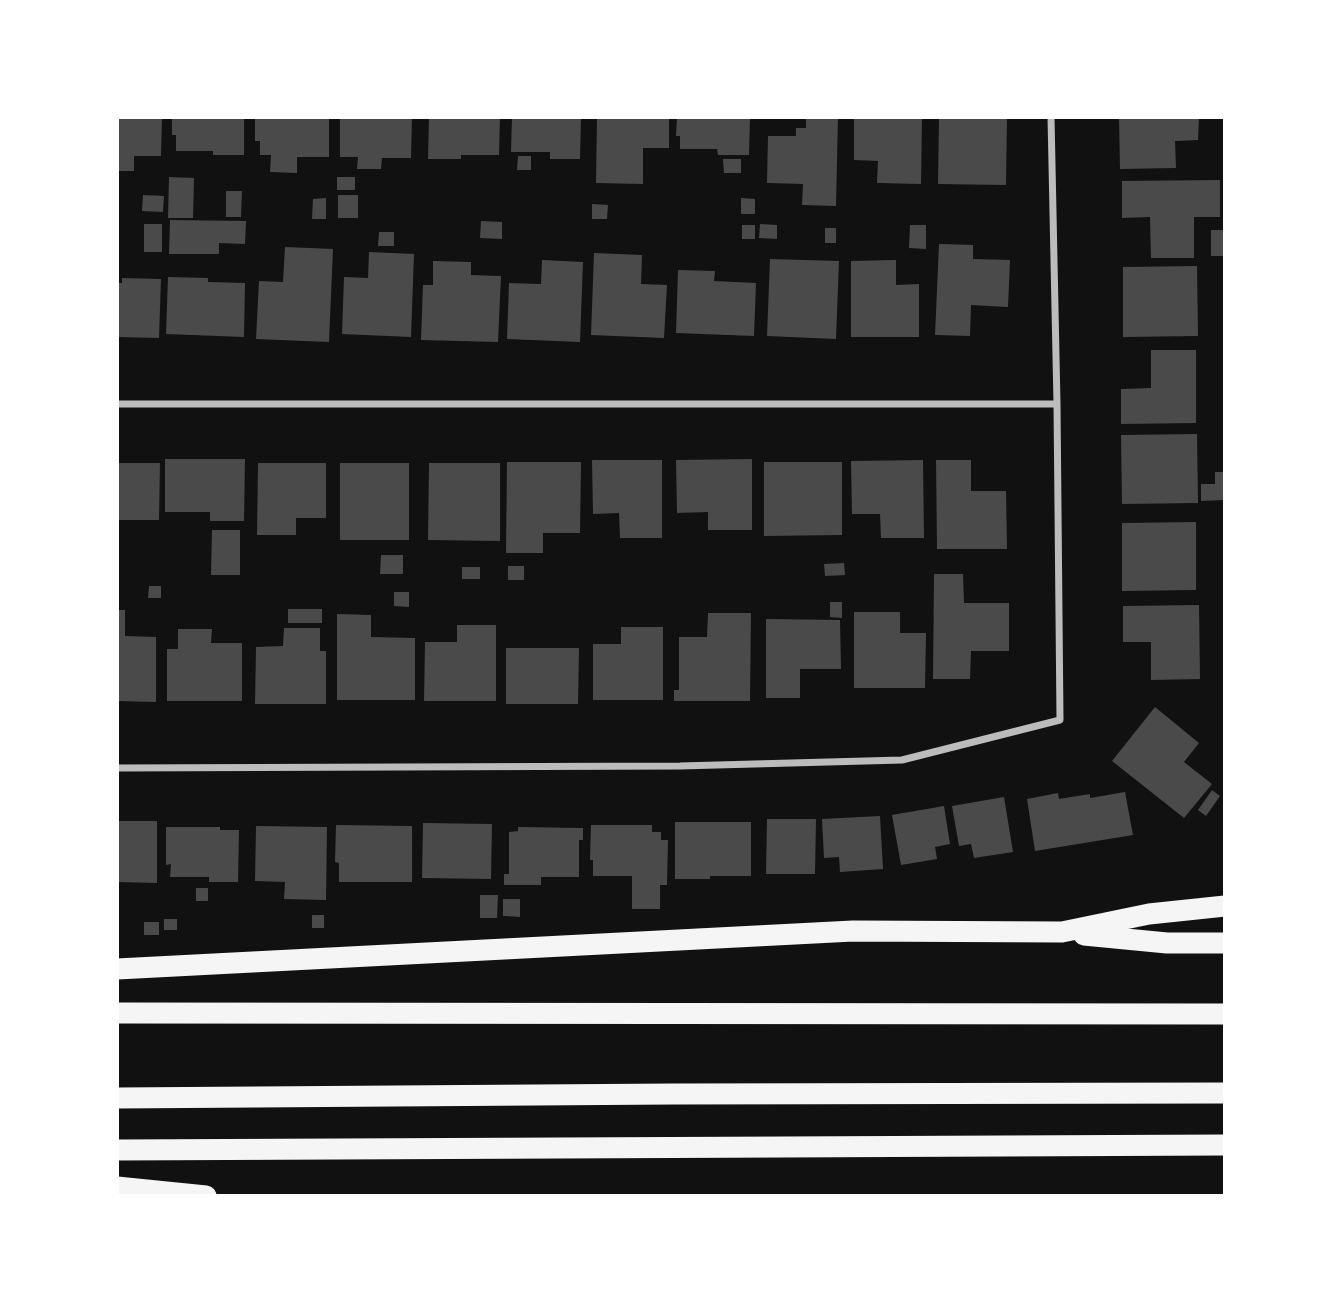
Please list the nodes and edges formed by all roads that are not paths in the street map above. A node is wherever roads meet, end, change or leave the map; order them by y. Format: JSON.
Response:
{"nodes":[{"id":1,"x":1051,"y":117,"type":"edge"},
{"id":2,"x":117,"y":404,"type":"edge"},
{"id":3,"x":1057,"y":404,"type":"junction"},
{"id":4,"x":117,"y":768,"type":"edge"},
{"id":5,"x":1225,"y":906,"type":"edge"},
{"id":6,"x":1062,"y":932,"type":"junction"},
{"id":7,"x":1225,"y":943,"type":"edge"},
{"id":8,"x":117,"y":969,"type":"edge"},
{"id":9,"x":117,"y":1013,"type":"edge"},
{"id":10,"x":1225,"y":1014,"type":"edge"},
{"id":11,"x":1225,"y":1093,"type":"edge"},
{"id":12,"x":117,"y":1098,"type":"edge"},
{"id":13,"x":1225,"y":1145,"type":"edge"},
{"id":14,"x":117,"y":1150,"type":"edge"},
{"id":15,"x":117,"y":1187,"type":"edge"},
{"id":16,"x":206,"y":1196,"type":"edge"}],
"edges":[{"from":1,"to":3,"type":"street"},
{"from":2,"to":3,"type":"street"},
{"from":3,"to":4,"type":"street"},
{"from":5,"to":6,"type":"highway"},
{"from":6,"to":7,"type":"highway"},
{"from":6,"to":8,"type":"highway"},
{"from":9,"to":10,"type":"highway"},
{"from":11,"to":12,"type":"highway"},
{"from":13,"to":14,"type":"highway"},
{"from":15,"to":16,"type":"highway"}]}
